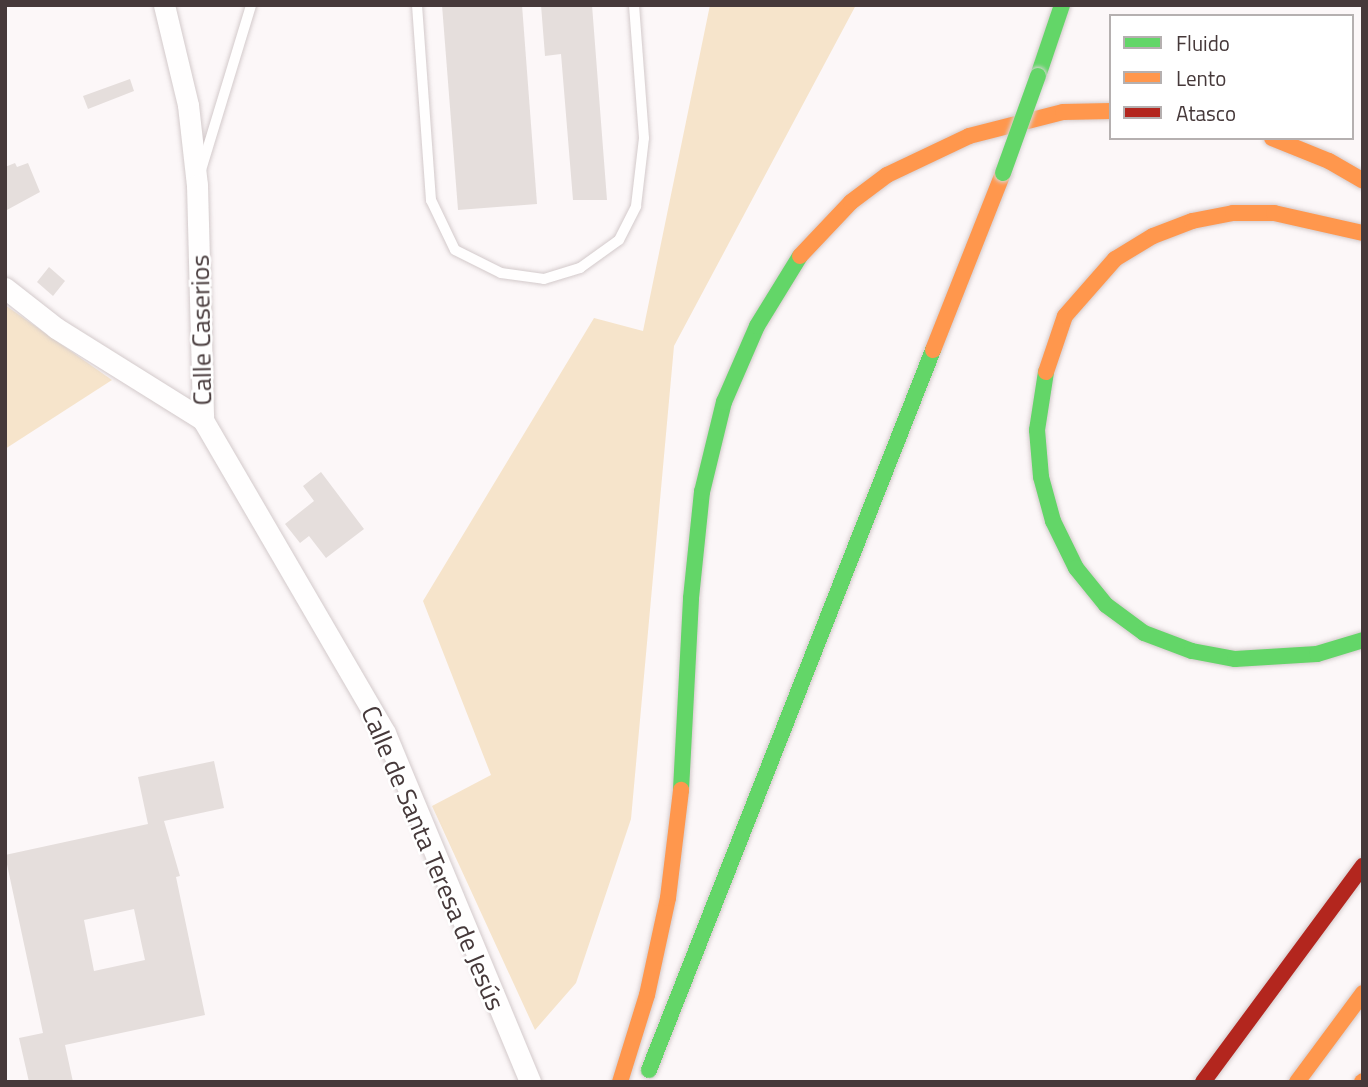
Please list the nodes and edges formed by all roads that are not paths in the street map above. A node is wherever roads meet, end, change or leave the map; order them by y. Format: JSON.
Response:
{"nodes":[{"id":1,"x":164,"y":5,"type":"edge"},
{"id":2,"x":251,"y":5,"type":"edge"},
{"id":3,"x":417,"y":5,"type":"edge"},
{"id":4,"x":634,"y":5,"type":"edge"},
{"id":5,"x":1062,"y":5,"type":"edge"},
{"id":6,"x":1109,"y":111,"type":"edge"},
{"id":7,"x":1277,"y":140,"type":"edge"},
{"id":8,"x":1363,"y":181,"type":"edge"},
{"id":9,"x":197,"y":185,"type":"junction"},
{"id":10,"x":1363,"y":233,"type":"edge"},
{"id":11,"x":5,"y":288,"type":"edge"},
{"id":12,"x":203,"y":420,"type":"junction"},
{"id":13,"x":1363,"y":640,"type":"edge"},
{"id":14,"x":1363,"y":866,"type":"edge"},
{"id":15,"x":1363,"y":993,"type":"edge"},
{"id":16,"x":530,"y":1082,"type":"edge"},
{"id":17,"x":621,"y":1082,"type":"edge"},
{"id":18,"x":644,"y":1082,"type":"edge"},
{"id":19,"x":1203,"y":1082,"type":"edge"},
{"id":20,"x":1297,"y":1082,"type":"edge"}],
"edges":[{"from":1,"to":9,"type":"street","name":"Calle Caserios"},
{"from":2,"to":9,"type":"lane"},
{"from":3,"to":4,"type":"lane"},
{"from":5,"to":18,"type":"highway","bridge":true},
{"from":6,"to":17,"type":"highway"},
{"from":7,"to":8,"type":"highway"},
{"from":9,"to":12,"type":"street","name":"Calle Caserios"},
{"from":10,"to":13,"type":"highway"},
{"from":11,"to":12,"type":"street","name":"Calle Caserios"},
{"from":12,"to":16,"type":"street","name":"Calle de Santa Teresa de Jesús"},
{"from":14,"to":19,"type":"highway"},
{"from":15,"to":20,"type":"highway"}]}
